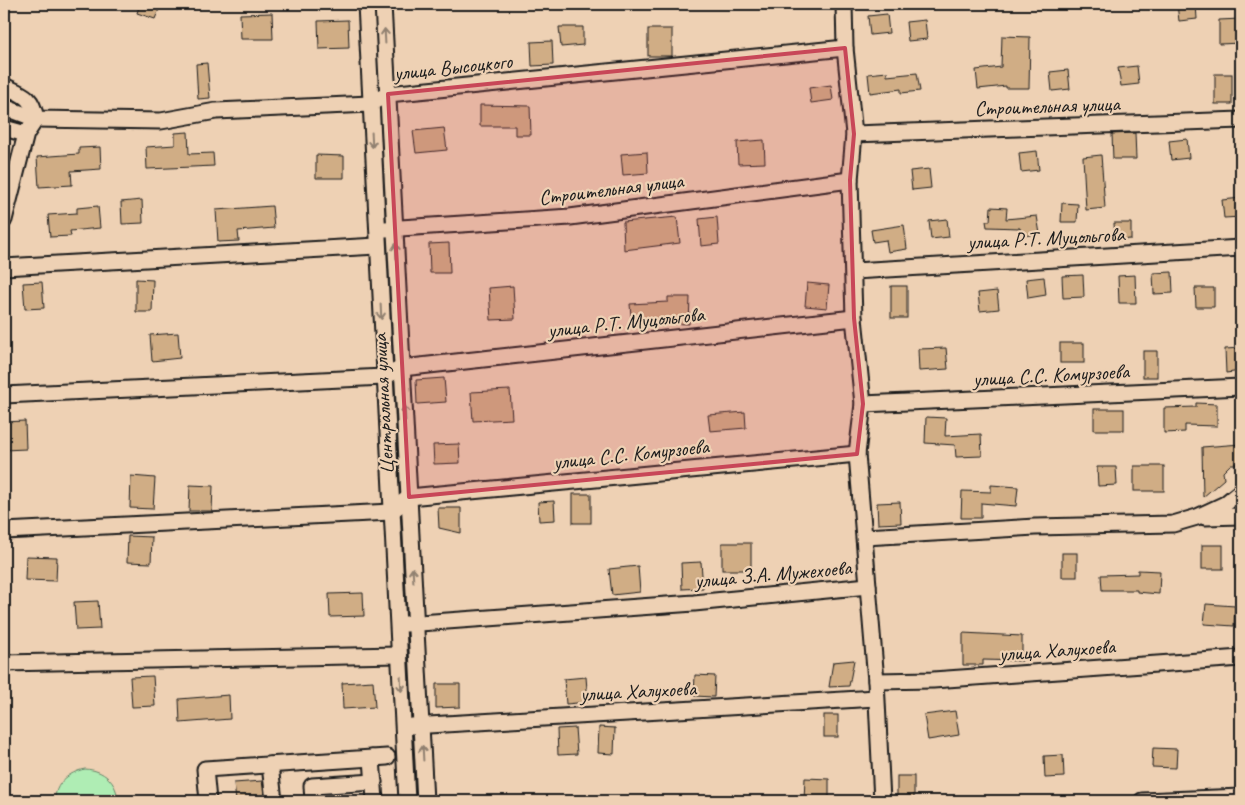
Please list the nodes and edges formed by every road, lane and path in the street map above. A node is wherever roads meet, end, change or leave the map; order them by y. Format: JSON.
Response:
{"nodes":[{"id":1,"x":366,"y":4,"type":"edge"},
{"id":2,"x":383,"y":4,"type":"edge"},
{"id":3,"x":844,"y":4,"type":"edge"},
{"id":4,"x":845,"y":48,"type":"junction"},
{"id":5,"x":4,"y":86,"type":"edge"},
{"id":6,"x":388,"y":94,"type":"junction"},
{"id":7,"x":370,"y":104,"type":"junction"},
{"id":8,"x":4,"y":107,"type":"edge"},
{"id":9,"x":36,"y":119,"type":"junction"},
{"id":10,"x":1241,"y":120,"type":"edge"},
{"id":11,"x":4,"y":128,"type":"edge"},
{"id":12,"x":26,"y":134,"type":"junction"},
{"id":13,"x":854,"y":134,"type":"junction"},
{"id":14,"x":850,"y":180,"type":"junction"},
{"id":15,"x":4,"y":216,"type":"edge"},
{"id":16,"x":395,"y":229,"type":"junction"},
{"id":17,"x":376,"y":230,"type":"junction"},
{"id":18,"x":377,"y":246,"type":"junction"},
{"id":19,"x":1241,"y":248,"type":"edge"},
{"id":20,"x":4,"y":266,"type":"edge"},
{"id":21,"x":854,"y":271,"type":"junction"},
{"id":22,"x":854,"y":318,"type":"junction"},
{"id":23,"x":402,"y":368,"type":"junction"},
{"id":24,"x":384,"y":377,"type":"junction"},
{"id":25,"x":1241,"y":387,"type":"edge"},
{"id":26,"x":4,"y":395,"type":"edge"},
{"id":27,"x":863,"y":404,"type":"junction"},
{"id":28,"x":857,"y":454,"type":"junction"},
{"id":29,"x":1241,"y":490,"type":"edge"},
{"id":30,"x":409,"y":497,"type":"junction"},
{"id":31,"x":391,"y":512,"type":"junction"},
{"id":32,"x":1241,"y":516,"type":"edge"},
{"id":33,"x":1197,"y":517,"type":"junction"},
{"id":34,"x":4,"y":531,"type":"edge"},
{"id":35,"x":865,"y":537,"type":"junction"},
{"id":36,"x":868,"y":586,"type":"junction"},
{"id":37,"x":416,"y":624,"type":"junction"},
{"id":38,"x":398,"y":625,"type":"junction"},
{"id":39,"x":399,"y":655,"type":"junction"},
{"id":40,"x":1241,"y":658,"type":"edge"},
{"id":41,"x":4,"y":663,"type":"edge"},
{"id":42,"x":876,"y":681,"type":"junction"},
{"id":43,"x":876,"y":698,"type":"junction"},
{"id":44,"x":403,"y":726,"type":"junction"},
{"id":45,"x":422,"y":726,"type":"junction"},
{"id":46,"x":270,"y":765,"type":"junction"},
{"id":47,"x":374,"y":782,"type":"junction"},
{"id":48,"x":1241,"y":797,"type":"edge"},
{"id":49,"x":208,"y":801,"type":"edge"},
{"id":50,"x":274,"y":801,"type":"edge"},
{"id":51,"x":313,"y":801,"type":"edge"},
{"id":52,"x":375,"y":801,"type":"edge"},
{"id":53,"x":407,"y":801,"type":"edge"},
{"id":54,"x":426,"y":801,"type":"edge"},
{"id":55,"x":882,"y":801,"type":"edge"},
{"id":56,"x":1142,"y":801,"type":"edge"}],
"edges":[{"from":1,"to":7,"type":"street","name":"Центральная улица"},
{"from":6,"to":2,"type":"street","name":"Центральная улица","one_way":true},
{"from":3,"to":4,"type":"street"},
{"from":4,"to":6,"type":"street","name":"улица Высоцкого"},
{"from":4,"to":13,"type":"street"},
{"from":5,"to":9,"type":"street"},
{"from":6,"to":7,"type":"street","name":"улица Высоцкого"},
{"from":6,"to":16,"type":"street","name":"Центральная улица"},
{"from":7,"to":9,"type":"street","name":"улица Высоцкого"},
{"from":7,"to":17,"type":"street","name":"Центральная улица","one_way":true},
{"from":8,"to":9,"type":"street","name":"улица Высоцкого"},
{"from":9,"to":12,"type":"street"},
{"from":10,"to":13,"type":"street","name":"Строительная улица"},
{"from":11,"to":12,"type":"street"},
{"from":12,"to":15,"type":"street"},
{"from":13,"to":14,"type":"street"},
{"from":14,"to":16,"type":"street","name":"Строительная улица"},
{"from":14,"to":21,"type":"street"},
{"from":16,"to":17,"type":"street","name":"Строительная улица"},
{"from":23,"to":16,"type":"street","name":"Центральная улица","one_way":true},
{"from":17,"to":18,"type":"street","name":"Центральная улица"},
{"from":18,"to":20,"type":"street"},
{"from":18,"to":24,"type":"street","name":"Центральная улица","one_way":true},
{"from":19,"to":21,"type":"street","name":"улица Р.Т. Муцольгова"},
{"from":21,"to":22,"type":"street"},
{"from":22,"to":23,"type":"street","name":"улица Р.Т. Муцольгова"},
{"from":22,"to":27,"type":"street"},
{"from":23,"to":24,"type":"street"},
{"from":30,"to":23,"type":"street","name":"Центральная улица","one_way":true},
{"from":24,"to":26,"type":"street"},
{"from":24,"to":31,"type":"street","name":"Центральная улица"},
{"from":25,"to":27,"type":"street","name":"улица С.С. Комурзоева"},
{"from":27,"to":28,"type":"street"},
{"from":28,"to":30,"type":"street","name":"улица С.С. Комурзоева"},
{"from":28,"to":35,"type":"street"},
{"from":29,"to":33,"type":"street","name":"улица З.А. Мужехоева"},
{"from":30,"to":31,"type":"street"},
{"from":37,"to":30,"type":"street","name":"Центральная улица","one_way":true},
{"from":31,"to":34,"type":"street"},
{"from":31,"to":38,"type":"street","name":"Центральная улица"},
{"from":32,"to":33,"type":"street"},
{"from":33,"to":35,"type":"street","name":"улица З.А. Мужехоева"},
{"from":35,"to":36,"type":"street","name":"улица З.А. Мужехоева"},
{"from":36,"to":37,"type":"street","name":"улица З.А. Мужехоева"},
{"from":36,"to":42,"type":"street"},
{"from":37,"to":38,"type":"street","name":"улица З.А. Мужехоева"},
{"from":37,"to":45,"type":"street","name":"Центральная улица"},
{"from":38,"to":39,"type":"street","name":"Центральная улица"},
{"from":39,"to":41,"type":"street"},
{"from":39,"to":44,"type":"street","name":"Центральная улица","one_way":true},
{"from":40,"to":42,"type":"street","name":"улица Халухоева"},
{"from":42,"to":43,"type":"street"},
{"from":43,"to":45,"type":"street","name":"улица Халухоева"},
{"from":43,"to":55,"type":"street"},
{"from":44,"to":45,"type":"street","name":"улица Халухоева"},
{"from":44,"to":53,"type":"street","name":"Центральная улица"},
{"from":54,"to":45,"type":"street","name":"Центральная улица","one_way":true},
{"from":46,"to":47,"type":"street"},
{"from":46,"to":49,"type":"street"},
{"from":46,"to":50,"type":"street"},
{"from":47,"to":51,"type":"street"},
{"from":47,"to":52,"type":"street"},
{"from":48,"to":56,"type":"street"}]}
